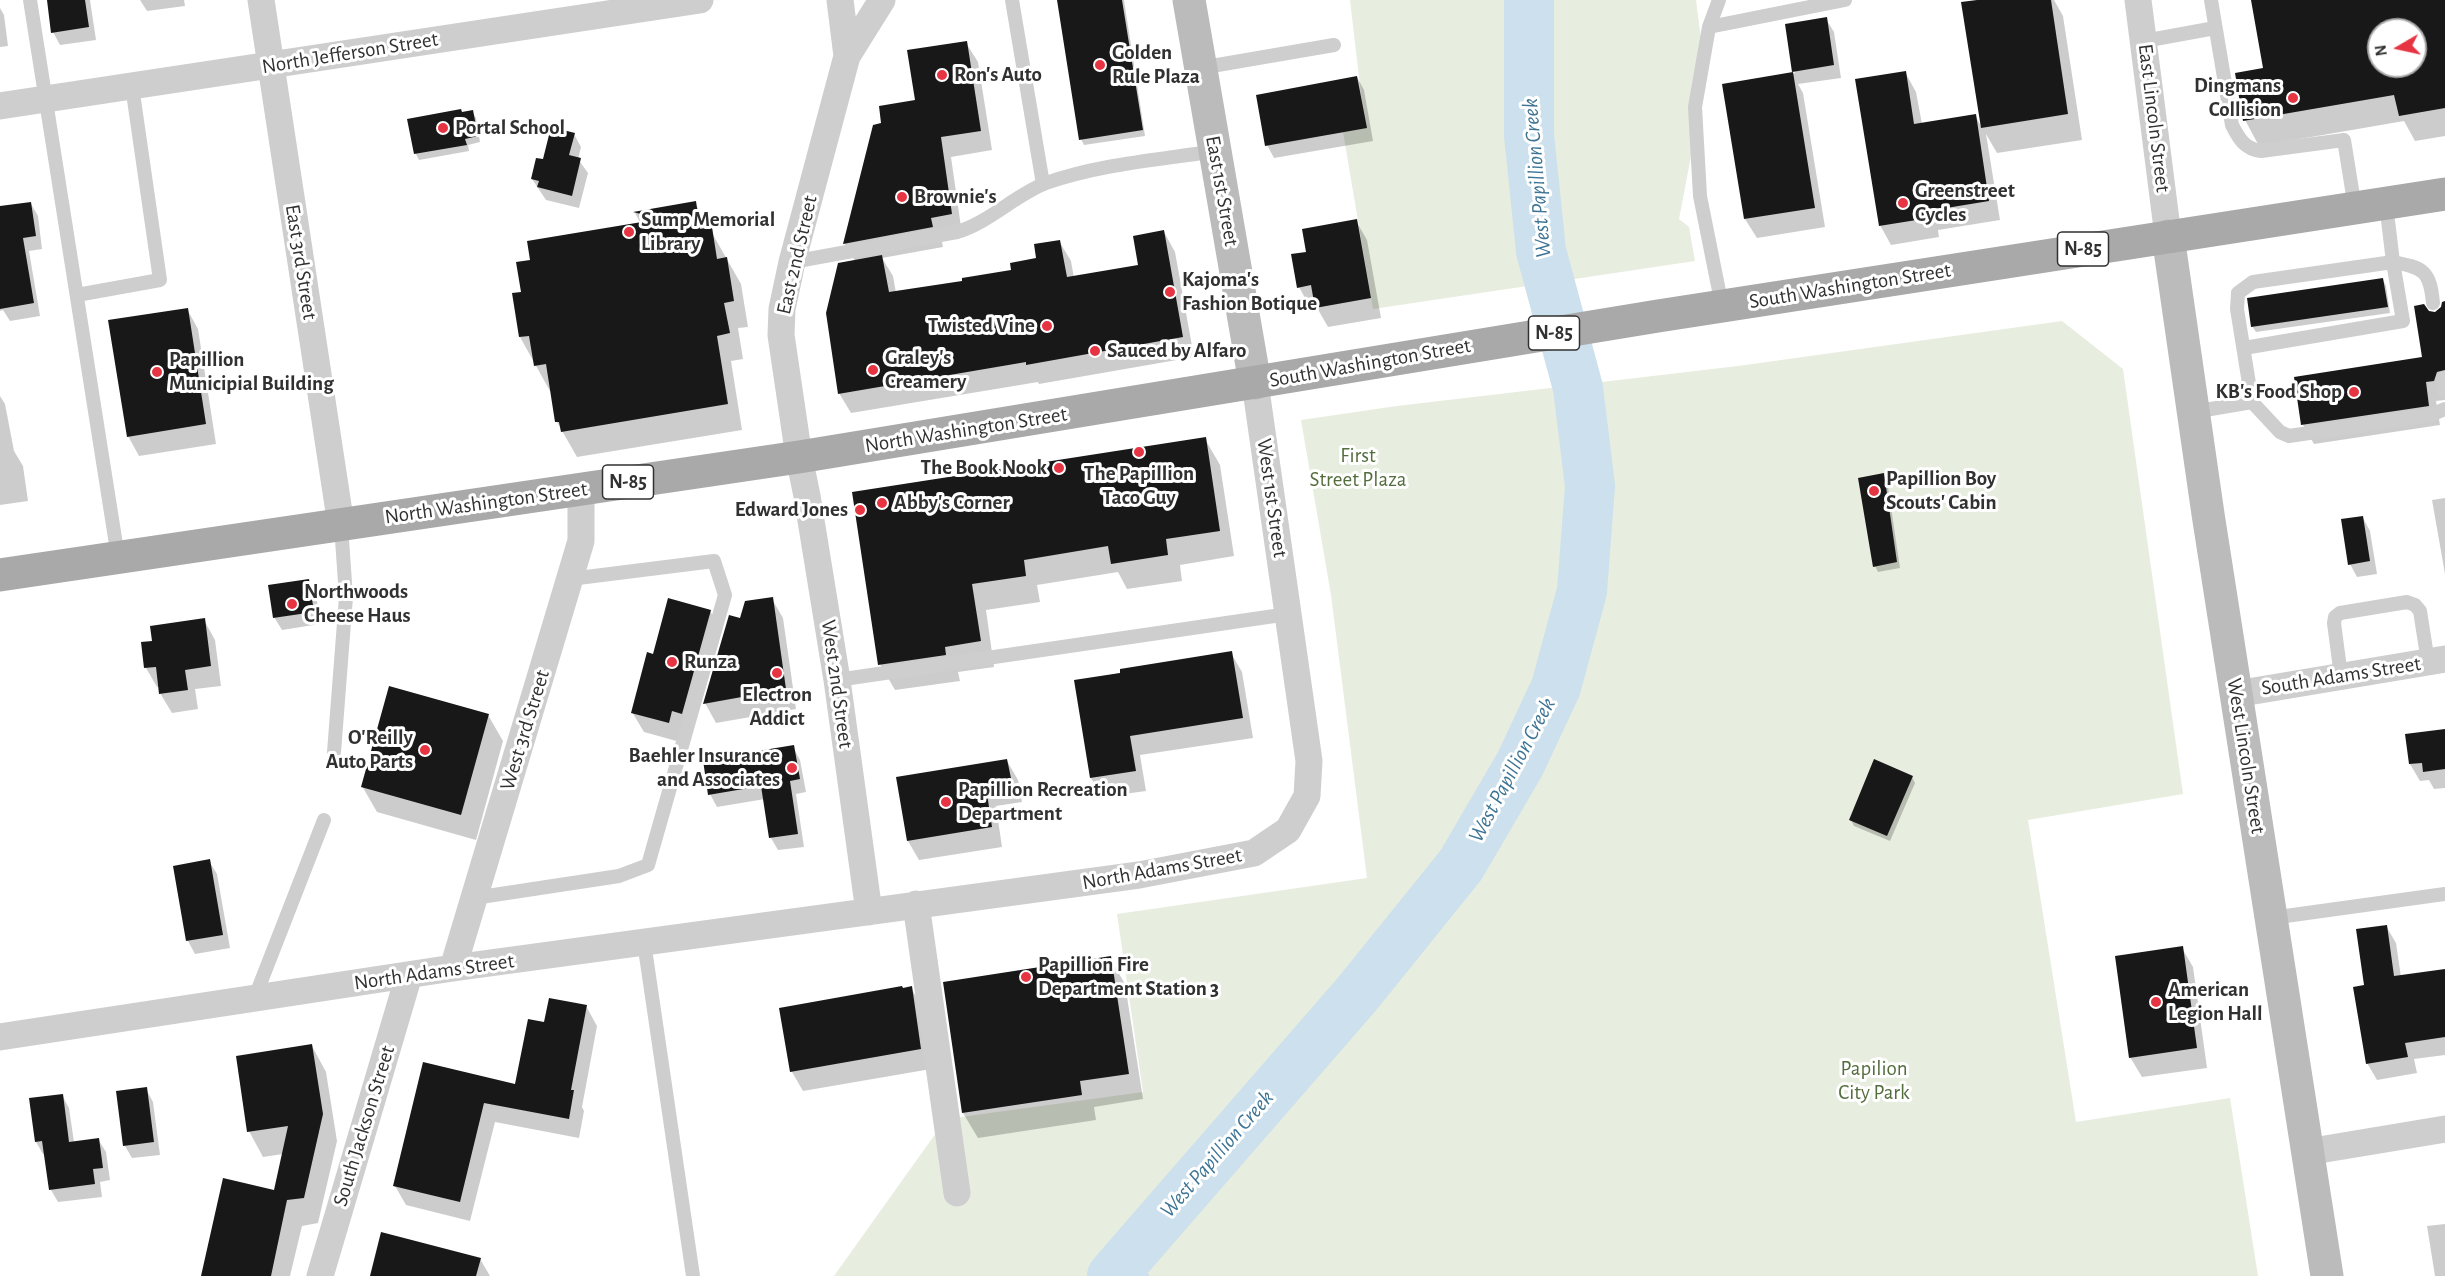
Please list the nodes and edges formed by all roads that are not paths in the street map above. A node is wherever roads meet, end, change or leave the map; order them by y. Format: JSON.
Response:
{"nodes":[{"id":1,"x":30,"y":0,"type":"edge"},
{"id":2,"x":261,"y":0,"type":"edge"},
{"id":3,"x":700,"y":0,"type":"edge"},
{"id":4,"x":840,"y":0,"type":"edge"},
{"id":5,"x":882,"y":0,"type":"edge"},
{"id":6,"x":1012,"y":0,"type":"edge"},
{"id":7,"x":1189,"y":0,"type":"edge"},
{"id":8,"x":1719,"y":0,"type":"edge"},
{"id":9,"x":1845,"y":0,"type":"edge"},
{"id":10,"x":2139,"y":0,"type":"edge"},
{"id":11,"x":2211,"y":0,"type":"edge"},
{"id":12,"x":626,"y":5,"type":"edge"},
{"id":13,"x":1709,"y":27,"type":"junction"},
{"id":14,"x":2215,"y":28,"type":"junction"},
{"id":15,"x":2144,"y":41,"type":"junction"},
{"id":16,"x":1334,"y":45,"type":"dead end"},
{"id":17,"x":847,"y":56,"type":"junction"},
{"id":18,"x":272,"y":65,"type":"junction"},
{"id":19,"x":1200,"y":68,"type":"junction"},
{"id":20,"x":132,"y":86,"type":"junction"},
{"id":21,"x":46,"y":98,"type":"junction"},
{"id":22,"x":0,"y":106,"type":"edge"},
{"id":23,"x":1215,"y":152,"type":"junction"},
{"id":24,"x":1043,"y":184,"type":"junction"},
{"id":25,"x":2445,"y":194,"type":"edge"},
{"id":26,"x":2370,"y":206,"type":"junction"},
{"id":27,"x":2168,"y":236,"type":"junction"},
{"id":28,"x":792,"y":262,"type":"junction"},
{"id":29,"x":2392,"y":262,"type":"junction"},
{"id":30,"x":76,"y":295,"type":"junction"},
{"id":31,"x":2433,"y":303,"type":"dead end"},
{"id":32,"x":1722,"y":306,"type":"junction"},
{"id":33,"x":2244,"y":348,"type":"junction"},
{"id":34,"x":1256,"y":383,"type":"junction"},
{"id":35,"x":2252,"y":402,"type":"junction"},
{"id":36,"x":2445,"y":409,"type":"edge"},
{"id":37,"x":2193,"y":412,"type":"junction"},
{"id":38,"x":799,"y":457,"type":"junction"},
{"id":39,"x":581,"y":489,"type":"junction"},
{"id":40,"x":341,"y":525,"type":"junction"},
{"id":41,"x":118,"y":557,"type":"junction"},
{"id":42,"x":0,"y":575,"type":"edge"},
{"id":43,"x":570,"y":579,"type":"junction"},
{"id":44,"x":1288,"y":614,"type":"junction"},
{"id":45,"x":2436,"y":661,"type":"edge"},
{"id":46,"x":2342,"y":676,"type":"junction"},
{"id":47,"x":837,"y":680,"type":"junction"},
{"id":48,"x":2236,"y":693,"type":"junction"},
{"id":49,"x":334,"y":752,"type":"dead end"},
{"id":50,"x":324,"y":820,"type":"dead end"},
{"id":51,"x":2445,"y":894,"type":"edge"},
{"id":52,"x":474,"y":898,"type":"junction"},
{"id":53,"x":916,"y":904,"type":"junction"},
{"id":54,"x":869,"y":912,"type":"junction"},
{"id":55,"x":2271,"y":918,"type":"junction"},
{"id":56,"x":644,"y":942,"type":"junction"},
{"id":57,"x":453,"y":968,"type":"junction"},
{"id":58,"x":409,"y":975,"type":"junction"},
{"id":59,"x":255,"y":997,"type":"junction"},
{"id":60,"x":0,"y":1037,"type":"edge"},
{"id":61,"x":2445,"y":1129,"type":"edge"},
{"id":62,"x":2307,"y":1152,"type":"junction"},
{"id":63,"x":957,"y":1193,"type":"dead end"},
{"id":64,"x":320,"y":1276,"type":"edge"},
{"id":65,"x":693,"y":1276,"type":"edge"},
{"id":66,"x":2327,"y":1276,"type":"edge"}],
"edges":[{"from":1,"to":21,"type":"lane"},
{"from":2,"to":18,"type":"street","name":"East 3rd Street"},
{"from":3,"to":12,"type":"street","name":"North Jefferson Street"},
{"from":4,"to":17,"type":"street"},
{"from":5,"to":17,"type":"street"},
{"from":6,"to":24,"type":"lane"},
{"from":7,"to":19,"type":"street","name":"East 1st Street"},
{"from":8,"to":13,"type":"lane"},
{"from":9,"to":13,"type":"lane"},
{"from":10,"to":15,"type":"street","name":"East Lincoln Street"},
{"from":11,"to":14,"type":"lane"},
{"from":12,"to":18,"type":"street","name":"North Jefferson Street"},
{"from":13,"to":32,"type":"lane"},
{"from":14,"to":15,"type":"lane"},
{"from":14,"to":26,"type":"lane"},
{"from":15,"to":27,"type":"street","name":"East Lincoln Street"},
{"from":16,"to":19,"type":"lane"},
{"from":17,"to":28,"type":"street","name":"East 2nd Street"},
{"from":18,"to":20,"type":"street","name":"North Jefferson Street"},
{"from":18,"to":40,"type":"street","name":"East 3rd Street"},
{"from":19,"to":23,"type":"street","name":"East 1st Street"},
{"from":20,"to":21,"type":"street","name":"North Jefferson Street"},
{"from":20,"to":30,"type":"lane"},
{"from":21,"to":22,"type":"street","name":"North Jefferson Street"},
{"from":21,"to":30,"type":"lane"},
{"from":23,"to":24,"type":"lane"},
{"from":23,"to":34,"type":"street","name":"East 1st Street"},
{"from":24,"to":28,"type":"lane"},
{"from":25,"to":26,"type":"main road","name":"South Washington Street","number":"N-85"},
{"from":26,"to":27,"type":"main road","name":"South Washington Street","number":"N-85"},
{"from":26,"to":29,"type":"lane"},
{"from":27,"to":32,"type":"main road","name":"South Washington Street","number":"N-85"},
{"from":27,"to":37,"type":"street","name":"West Lincoln Street"},
{"from":28,"to":38,"type":"street","name":"East 2nd Street"},
{"from":29,"to":31,"type":"lane"},
{"from":29,"to":33,"type":"lane"},
{"from":29,"to":33,"type":"lane"},
{"from":30,"to":41,"type":"lane"},
{"from":32,"to":34,"type":"main road","name":"South Washington Street","number":"N-85"},
{"from":33,"to":35,"type":"lane"},
{"from":34,"to":38,"type":"main road","name":"North Washington Street","number":"N-85"},
{"from":34,"to":44,"type":"street","name":"West 1st Street"},
{"from":35,"to":36,"type":"lane"},
{"from":35,"to":37,"type":"lane"},
{"from":37,"to":48,"type":"street","name":"West Lincoln Street"},
{"from":38,"to":39,"type":"main road","name":"North Washington Street","number":"N-85"},
{"from":38,"to":47,"type":"street","name":"West 2nd Street"},
{"from":39,"to":40,"type":"main road","name":"North Washington Street","number":"N-85"},
{"from":39,"to":43,"type":"street","name":"West 3rd Street"},
{"from":40,"to":41,"type":"main road","name":"North Washington Street","number":"N-85"},
{"from":40,"to":49,"type":"lane"},
{"from":41,"to":42,"type":"main road","name":"North Washington Street","number":"N-85"},
{"from":43,"to":52,"type":"street","name":"West 3rd Street"},
{"from":43,"to":52,"type":"lane"},
{"from":44,"to":47,"type":"lane"},
{"from":44,"to":53,"type":"street","name":"North Adams Street"},
{"from":45,"to":46,"type":"street","name":"South Adams Street"},
{"from":45,"to":46,"type":"lane"},
{"from":46,"to":48,"type":"street","name":"South Adams Street"},
{"from":47,"to":54,"type":"street","name":"West 2nd Street"},
{"from":48,"to":55,"type":"street","name":"West Lincoln Street"},
{"from":50,"to":59,"type":"lane"},
{"from":51,"to":55,"type":"lane"},
{"from":52,"to":57,"type":"street","name":"West 3rd Street"},
{"from":53,"to":54,"type":"street","name":"North Adams Street"},
{"from":53,"to":63,"type":"street"},
{"from":54,"to":56,"type":"street","name":"North Adams Street"},
{"from":55,"to":62,"type":"street","name":"West Lincoln Street"},
{"from":56,"to":57,"type":"street","name":"North Adams Street"},
{"from":56,"to":65,"type":"lane"},
{"from":57,"to":58,"type":"street","name":"North Adams Street"},
{"from":58,"to":59,"type":"street","name":"North Adams Street"},
{"from":58,"to":64,"type":"street","name":"South Jackson Street"},
{"from":59,"to":60,"type":"street","name":"North Adams Street"},
{"from":61,"to":62,"type":"street"},
{"from":62,"to":66,"type":"street","name":"West Lincoln Street"}]}
